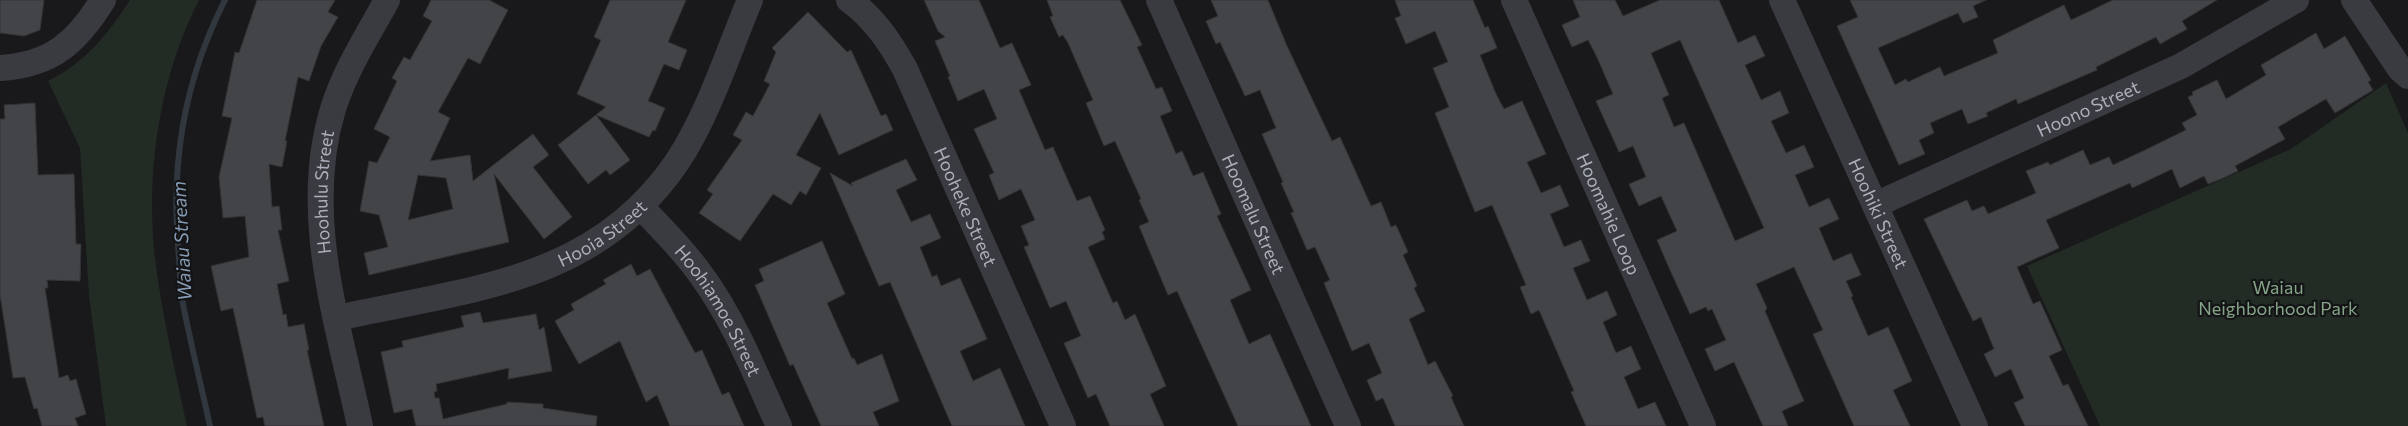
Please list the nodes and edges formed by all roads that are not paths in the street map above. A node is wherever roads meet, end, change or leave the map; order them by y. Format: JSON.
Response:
{"nodes":[{"id":1,"x":103,"y":0,"type":"edge"},
{"id":2,"x":388,"y":0,"type":"edge"},
{"id":3,"x":750,"y":0,"type":"edge"},
{"id":4,"x":850,"y":0,"type":"edge"},
{"id":5,"x":1159,"y":0,"type":"edge"},
{"id":6,"x":1514,"y":0,"type":"edge"},
{"id":7,"x":1782,"y":0,"type":"edge"},
{"id":8,"x":2296,"y":0,"type":"edge"},
{"id":9,"x":2354,"y":0,"type":"edge"},
{"id":10,"x":0,"y":68,"type":"edge"},
{"id":11,"x":2408,"y":76,"type":"edge"},
{"id":12,"x":1875,"y":205,"type":"junction"},
{"id":13,"x":641,"y":206,"type":"junction"},
{"id":14,"x":337,"y":318,"type":"junction"},
{"id":15,"x":360,"y":426,"type":"edge"},
{"id":16,"x":779,"y":426,"type":"edge"},
{"id":17,"x":1063,"y":426,"type":"edge"},
{"id":18,"x":1348,"y":426,"type":"edge"},
{"id":19,"x":1703,"y":426,"type":"edge"},
{"id":20,"x":1975,"y":426,"type":"edge"}],
"edges":[{"from":1,"to":10,"type":"street"},
{"from":2,"to":14,"type":"street","name":"Hoohulu Street"},
{"from":3,"to":13,"type":"street","name":"Hooia Street"},
{"from":4,"to":17,"type":"street","name":"Hooheke Street"},
{"from":5,"to":18,"type":"street","name":"Hoomalu Street"},
{"from":6,"to":19,"type":"street","name":"Hoomahie Loop"},
{"from":7,"to":12,"type":"street","name":"Hoohiki Street"},
{"from":8,"to":12,"type":"street","name":"Hoono Street"},
{"from":9,"to":11,"type":"street"},
{"from":12,"to":20,"type":"street","name":"Hoohiki Street"},
{"from":13,"to":14,"type":"street","name":"Hooia Street"},
{"from":13,"to":16,"type":"street","name":"Hoohiamoe Street"},
{"from":14,"to":15,"type":"street","name":"Hoohulu Street"}]}
